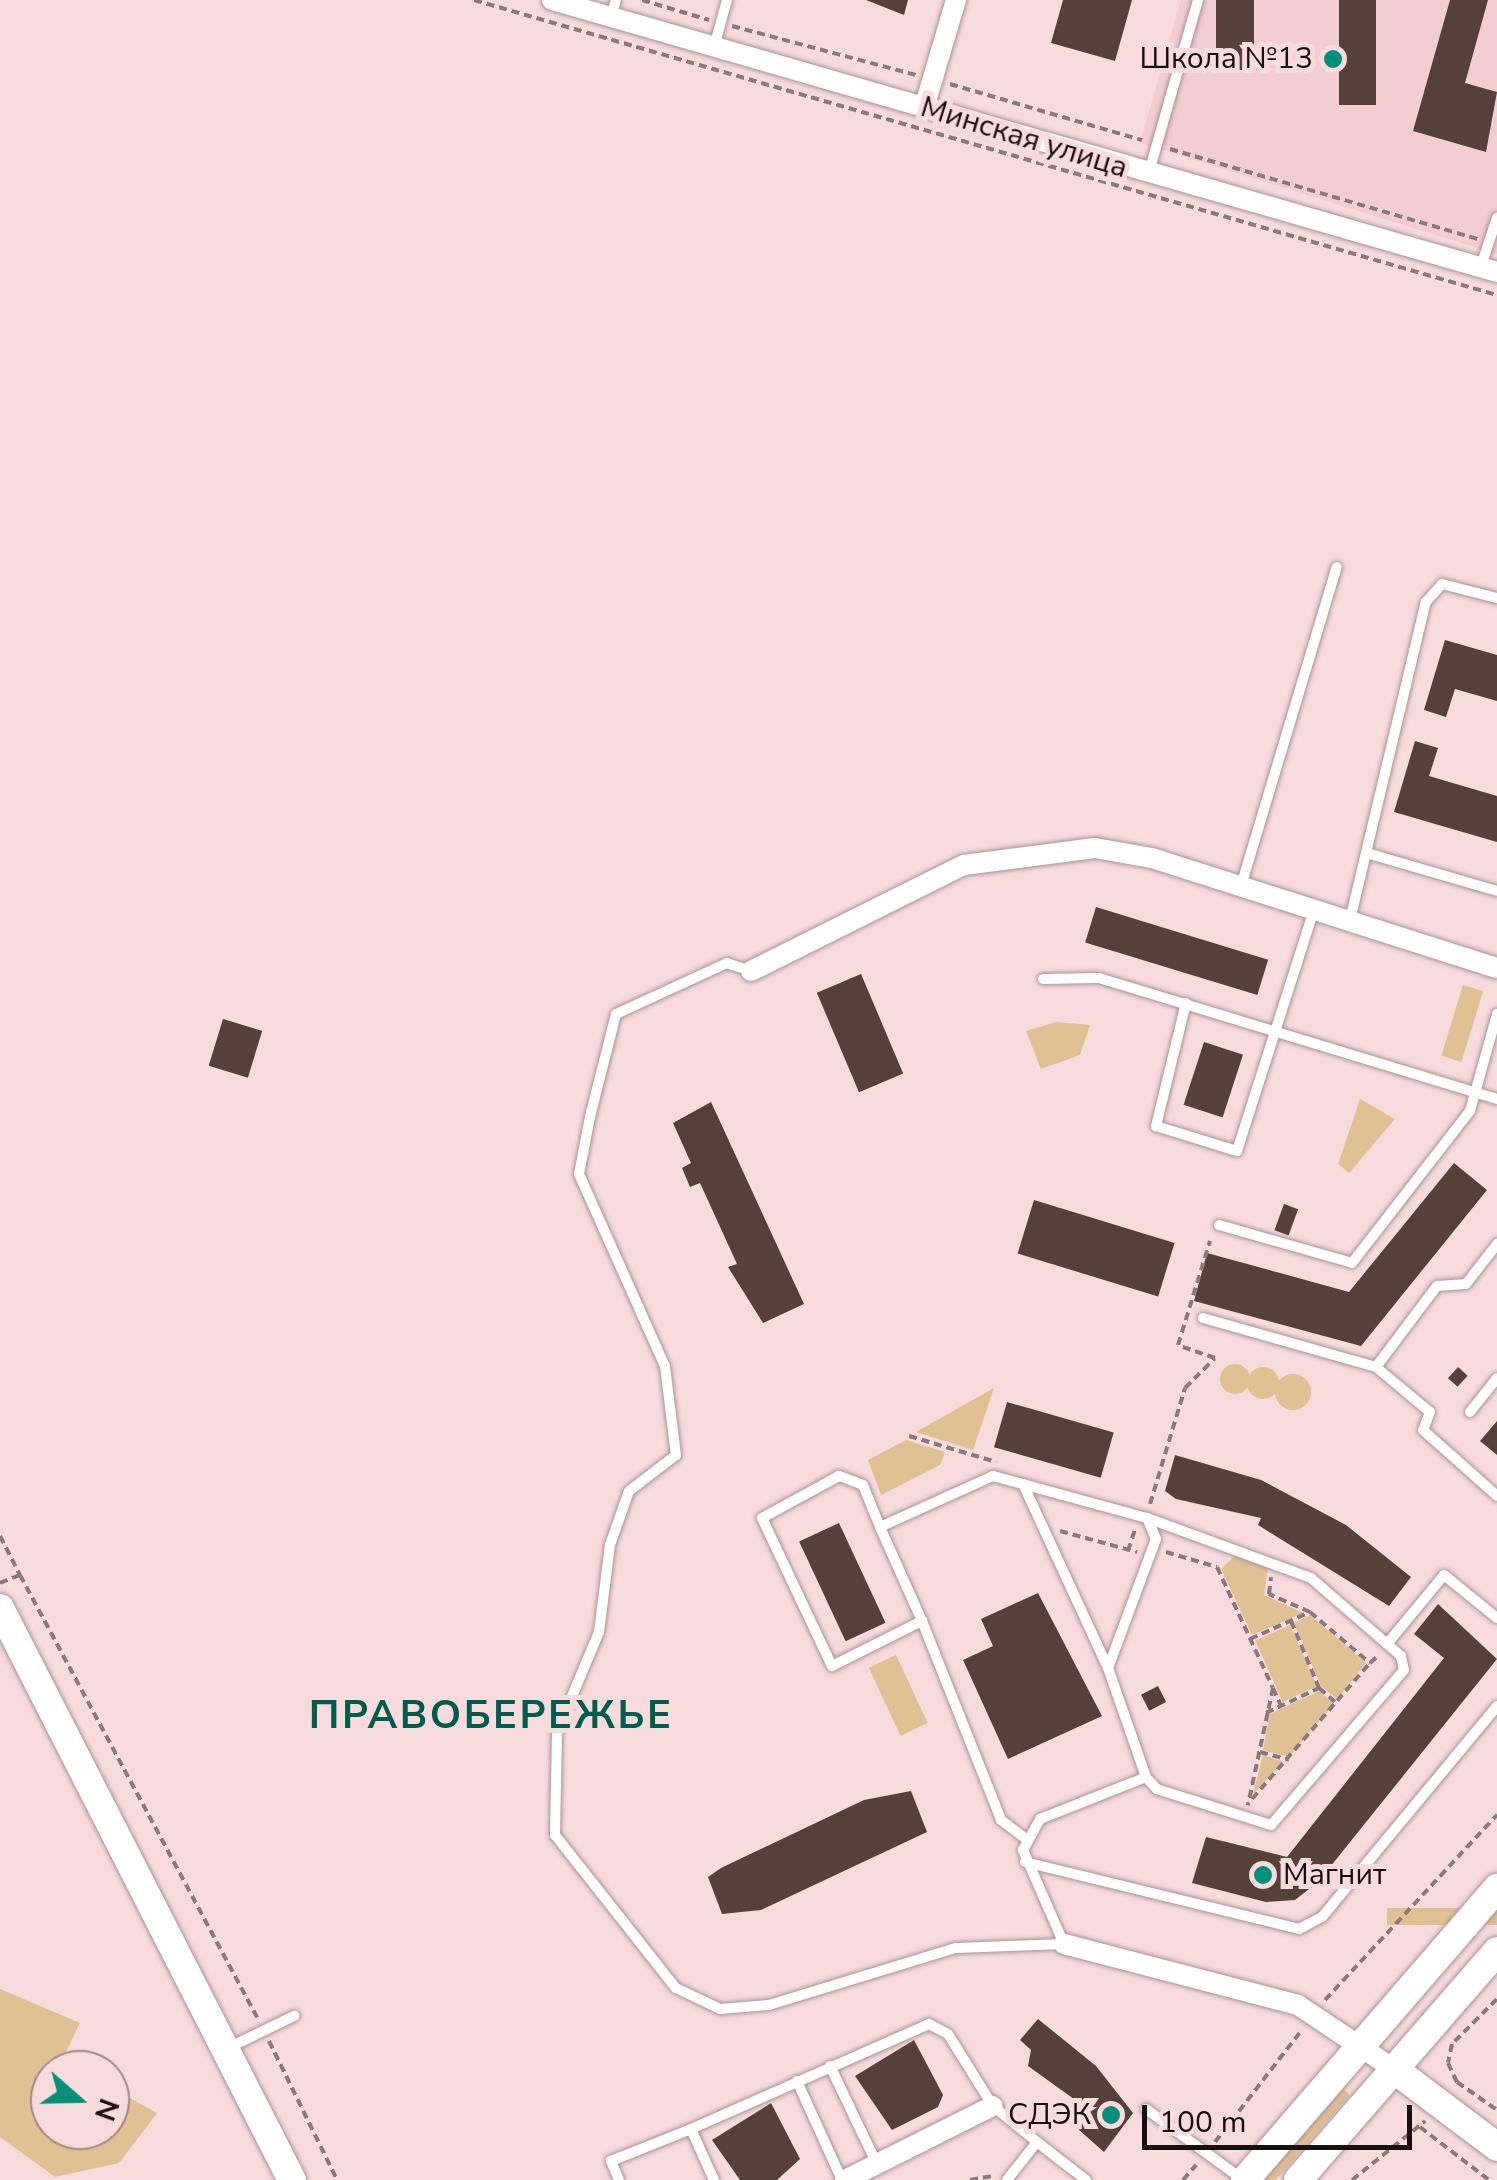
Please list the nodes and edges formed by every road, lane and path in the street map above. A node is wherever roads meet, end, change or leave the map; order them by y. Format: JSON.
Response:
{"nodes":[{"id":1,"x":474,"y":0,"type":"edge"},
{"id":2,"x":552,"y":0,"type":"edge"},
{"id":3,"x":642,"y":0,"type":"edge"},
{"id":4,"x":727,"y":0,"type":"edge"},
{"id":5,"x":956,"y":0,"type":"edge"},
{"id":6,"x":1198,"y":0,"type":"edge"},
{"id":7,"x":613,"y":8,"type":"edge"},
{"id":8,"x":722,"y":24,"type":"junction"},
{"id":9,"x":714,"y":47,"type":"junction"},
{"id":10,"x":934,"y":80,"type":"junction"},
{"id":11,"x":924,"y":108,"type":"junction"},
{"id":12,"x":1156,"y":144,"type":"junction"},
{"id":13,"x":1149,"y":175,"type":"junction"},
{"id":14,"x":1497,"y":218,"type":"edge"},
{"id":15,"x":1490,"y":242,"type":"junction"},
{"id":16,"x":1489,"y":270,"type":"edge"},
{"id":17,"x":1497,"y":295,"type":"edge"},
{"id":18,"x":1336,"y":566,"type":"dead end"},
{"id":19,"x":1497,"y":598,"type":"edge"},
{"id":20,"x":1370,"y":854,"type":"junction"},
{"id":21,"x":1241,"y":887,"type":"junction"},
{"id":22,"x":1497,"y":892,"type":"edge"},
{"id":23,"x":1312,"y":916,"type":"junction"},
{"id":24,"x":1348,"y":926,"type":"junction"},
{"id":25,"x":1497,"y":968,"type":"edge"},
{"id":26,"x":751,"y":970,"type":"joint"},
{"id":27,"x":1042,"y":979,"type":"dead end"},
{"id":28,"x":1186,"y":1004,"type":"junction"},
{"id":29,"x":1497,"y":1014,"type":"edge"},
{"id":30,"x":1278,"y":1031,"type":"junction"},
{"id":31,"x":1472,"y":1092,"type":"junction"},
{"id":32,"x":1497,"y":1099,"type":"edge"},
{"id":33,"x":1219,"y":1224,"type":"dead end"},
{"id":34,"x":1210,"y":1241,"type":"dead end"},
{"id":35,"x":1497,"y":1244,"type":"edge"},
{"id":36,"x":1492,"y":1260,"type":"edge"},
{"id":37,"x":1202,"y":1318,"type":"dead end"},
{"id":38,"x":1376,"y":1367,"type":"junction"},
{"id":39,"x":1497,"y":1378,"type":"edge"},
{"id":40,"x":1470,"y":1412,"type":"dead end"},
{"id":41,"x":1022,"y":1484,"type":"junction"},
{"id":42,"x":1497,"y":1496,"type":"edge"},
{"id":43,"x":1143,"y":1517,"type":"junction"},
{"id":44,"x":880,"y":1527,"type":"junction"},
{"id":45,"x":1043,"y":1527,"type":"junction"},
{"id":46,"x":0,"y":1536,"type":"edge"},
{"id":47,"x":1152,"y":1550,"type":"junction"},
{"id":48,"x":1128,"y":1551,"type":"junction"},
{"id":49,"x":1276,"y":1562,"type":"junction"},
{"id":50,"x":20,"y":1575,"type":"junction"},
{"id":51,"x":0,"y":1583,"type":"edge"},
{"id":52,"x":1,"y":1612,"type":"edge"},
{"id":53,"x":1310,"y":1612,"type":"junction"},
{"id":54,"x":1497,"y":1618,"type":"edge"},
{"id":55,"x":922,"y":1621,"type":"junction"},
{"id":56,"x":1290,"y":1621,"type":"junction"},
{"id":57,"x":1250,"y":1639,"type":"junction"},
{"id":58,"x":1387,"y":1644,"type":"junction"},
{"id":59,"x":1370,"y":1663,"type":"junction"},
{"id":60,"x":1108,"y":1668,"type":"junction"},
{"id":61,"x":1272,"y":1688,"type":"junction"},
{"id":62,"x":1320,"y":1688,"type":"junction"},
{"id":63,"x":1336,"y":1703,"type":"junction"},
{"id":64,"x":1280,"y":1706,"type":"junction"},
{"id":65,"x":1497,"y":1706,"type":"edge"},
{"id":66,"x":1266,"y":1713,"type":"junction"},
{"id":67,"x":1260,"y":1752,"type":"junction"},
{"id":68,"x":1289,"y":1760,"type":"junction"},
{"id":69,"x":1146,"y":1777,"type":"junction"},
{"id":70,"x":1249,"y":1802,"type":"junction"},
{"id":71,"x":1497,"y":1814,"type":"edge"},
{"id":72,"x":1246,"y":1815,"type":"junction"},
{"id":73,"x":1028,"y":1840,"type":"junction"},
{"id":74,"x":1025,"y":1862,"type":"junction"},
{"id":75,"x":1497,"y":1888,"type":"edge"},
{"id":76,"x":1064,"y":1944,"type":"junction"},
{"id":77,"x":1497,"y":1951,"type":"edge"},
{"id":78,"x":1497,"y":1998,"type":"edge"},
{"id":79,"x":1313,"y":2013,"type":"junction"},
{"id":80,"x":294,"y":2016,"type":"dead end"},
{"id":81,"x":264,"y":2031,"type":"junction"},
{"id":82,"x":1363,"y":2043,"type":"junction"},
{"id":83,"x":225,"y":2050,"type":"junction"},
{"id":84,"x":830,"y":2066,"type":"junction"},
{"id":85,"x":1394,"y":2070,"type":"junction"},
{"id":86,"x":797,"y":2081,"type":"junction"},
{"id":87,"x":1457,"y":2082,"type":"junction"},
{"id":88,"x":993,"y":2106,"type":"junction"},
{"id":89,"x":1146,"y":2109,"type":"dead end"},
{"id":90,"x":1497,"y":2110,"type":"edge"},
{"id":91,"x":1429,"y":2116,"type":"junction"},
{"id":92,"x":691,"y":2129,"type":"junction"},
{"id":93,"x":1038,"y":2142,"type":"junction"},
{"id":94,"x":1497,"y":2147,"type":"edge"},
{"id":95,"x":1204,"y":2155,"type":"junction"},
{"id":96,"x":878,"y":2165,"type":"junction"},
{"id":97,"x":292,"y":2180,"type":"edge"},
{"id":98,"x":337,"y":2180,"type":"edge"},
{"id":99,"x":620,"y":2180,"type":"edge"},
{"id":100,"x":714,"y":2180,"type":"edge"},
{"id":101,"x":844,"y":2180,"type":"edge"},
{"id":102,"x":970,"y":2180,"type":"edge"},
{"id":103,"x":1004,"y":2180,"type":"edge"},
{"id":104,"x":1086,"y":2180,"type":"edge"},
{"id":105,"x":1183,"y":2180,"type":"edge"},
{"id":106,"x":1244,"y":2180,"type":"edge"},
{"id":107,"x":1298,"y":2180,"type":"edge"},
{"id":108,"x":1352,"y":2180,"type":"edge"},
{"id":109,"x":1490,"y":2180,"type":"edge"}],
"edges":[{"from":1,"to":17,"type":"path"},
{"from":2,"to":7,"type":"street","name":"Минская улица"},
{"from":3,"to":8,"type":"path"},
{"from":4,"to":8,"type":"lane"},
{"from":5,"to":10,"type":"street"},
{"from":6,"to":12,"type":"lane"},
{"from":7,"to":9,"type":"street","name":"Минская улица"},
{"from":8,"to":9,"type":"lane"},
{"from":8,"to":10,"type":"path"},
{"from":9,"to":11,"type":"street","name":"Минская улица"},
{"from":10,"to":11,"type":"street"},
{"from":10,"to":12,"type":"path"},
{"from":11,"to":13,"type":"street","name":"Минская улица"},
{"from":12,"to":13,"type":"lane"},
{"from":12,"to":15,"type":"path"},
{"from":13,"to":16,"type":"street","name":"Минская улица"},
{"from":14,"to":15,"type":"lane"},
{"from":15,"to":16,"type":"lane"},
{"from":18,"to":21,"type":"lane"},
{"from":19,"to":20,"type":"lane"},
{"from":20,"to":22,"type":"lane"},
{"from":20,"to":24,"type":"lane"},
{"from":21,"to":23,"type":"street"},
{"from":21,"to":26,"type":"street"},
{"from":23,"to":24,"type":"street"},
{"from":23,"to":30,"type":"lane"},
{"from":24,"to":25,"type":"street"},
{"from":26,"to":76,"type":"lane"},
{"from":27,"to":28,"type":"lane"},
{"from":28,"to":30,"type":"lane"},
{"from":28,"to":30,"type":"lane"},
{"from":29,"to":31,"type":"lane"},
{"from":30,"to":31,"type":"lane"},
{"from":31,"to":32,"type":"lane"},
{"from":31,"to":33,"type":"lane"},
{"from":34,"to":43,"type":"path"},
{"from":35,"to":36,"type":"lane"},
{"from":36,"to":38,"type":"lane"},
{"from":37,"to":38,"type":"lane"},
{"from":38,"to":42,"type":"lane"},
{"from":39,"to":40,"type":"lane"},
{"from":41,"to":43,"type":"lane"},
{"from":41,"to":44,"type":"lane"},
{"from":41,"to":45,"type":"lane"},
{"from":43,"to":47,"type":"lane"},
{"from":43,"to":48,"type":"path"},
{"from":43,"to":49,"type":"lane"},
{"from":44,"to":55,"type":"lane"},
{"from":44,"to":55,"type":"lane"},
{"from":45,"to":48,"type":"path"},
{"from":45,"to":60,"type":"lane"},
{"from":46,"to":50,"type":"path"},
{"from":47,"to":48,"type":"path"},
{"from":47,"to":57,"type":"path"},
{"from":47,"to":60,"type":"lane"},
{"from":49,"to":53,"type":"path"},
{"from":49,"to":58,"type":"lane"},
{"from":50,"to":51,"type":"path"},
{"from":50,"to":81,"type":"path"},
{"from":52,"to":83,"type":"street"},
{"from":53,"to":56,"type":"path"},
{"from":53,"to":59,"type":"path"},
{"from":54,"to":58,"type":"lane"},
{"from":55,"to":73,"type":"lane"},
{"from":56,"to":57,"type":"path"},
{"from":56,"to":62,"type":"path"},
{"from":57,"to":61,"type":"path"},
{"from":58,"to":59,"type":"path"},
{"from":58,"to":72,"type":"lane"},
{"from":59,"to":63,"type":"path"},
{"from":60,"to":69,"type":"lane"},
{"from":61,"to":64,"type":"path"},
{"from":61,"to":66,"type":"path"},
{"from":62,"to":63,"type":"path"},
{"from":62,"to":64,"type":"path"},
{"from":63,"to":68,"type":"path"},
{"from":64,"to":66,"type":"path"},
{"from":65,"to":74,"type":"lane"},
{"from":66,"to":67,"type":"path"},
{"from":67,"to":68,"type":"path"},
{"from":67,"to":70,"type":"path"},
{"from":68,"to":70,"type":"path"},
{"from":69,"to":72,"type":"lane"},
{"from":69,"to":73,"type":"lane"},
{"from":70,"to":72,"type":"path"},
{"from":71,"to":79,"type":"path"},
{"from":73,"to":74,"type":"lane"},
{"from":74,"to":76,"type":"lane"},
{"from":75,"to":82,"type":"street"},
{"from":76,"to":79,"type":"street"},
{"from":77,"to":85,"type":"street"},
{"from":78,"to":87,"type":"path"},
{"from":79,"to":82,"type":"street"},
{"from":79,"to":95,"type":"path"},
{"from":80,"to":81,"type":"lane"},
{"from":81,"to":83,"type":"lane"},
{"from":81,"to":98,"type":"path"},
{"from":82,"to":85,"type":"street"},
{"from":82,"to":106,"type":"street"},
{"from":83,"to":97,"type":"street"},
{"from":84,"to":86,"type":"lane"},
{"from":84,"to":88,"type":"lane"},
{"from":84,"to":96,"type":"lane"},
{"from":85,"to":91,"type":"street"},
{"from":85,"to":107,"type":"street"},
{"from":86,"to":92,"type":"lane"},
{"from":86,"to":101,"type":"lane"},
{"from":87,"to":90,"type":"path"},
{"from":87,"to":91,"type":"path"},
{"from":88,"to":93,"type":"lane"},
{"from":88,"to":96,"type":"street"},
{"from":89,"to":95,"type":"lane"},
{"from":91,"to":94,"type":"street"},
{"from":91,"to":108,"type":"path"},
{"from":91,"to":109,"type":"path"},
{"from":92,"to":99,"type":"lane"},
{"from":92,"to":100,"type":"lane"},
{"from":93,"to":103,"type":"lane"},
{"from":93,"to":104,"type":"lane"},
{"from":95,"to":105,"type":"path"},
{"from":95,"to":106,"type":"lane"},
{"from":96,"to":101,"type":"street"},
{"from":102,"to":103,"type":"path"}]}
